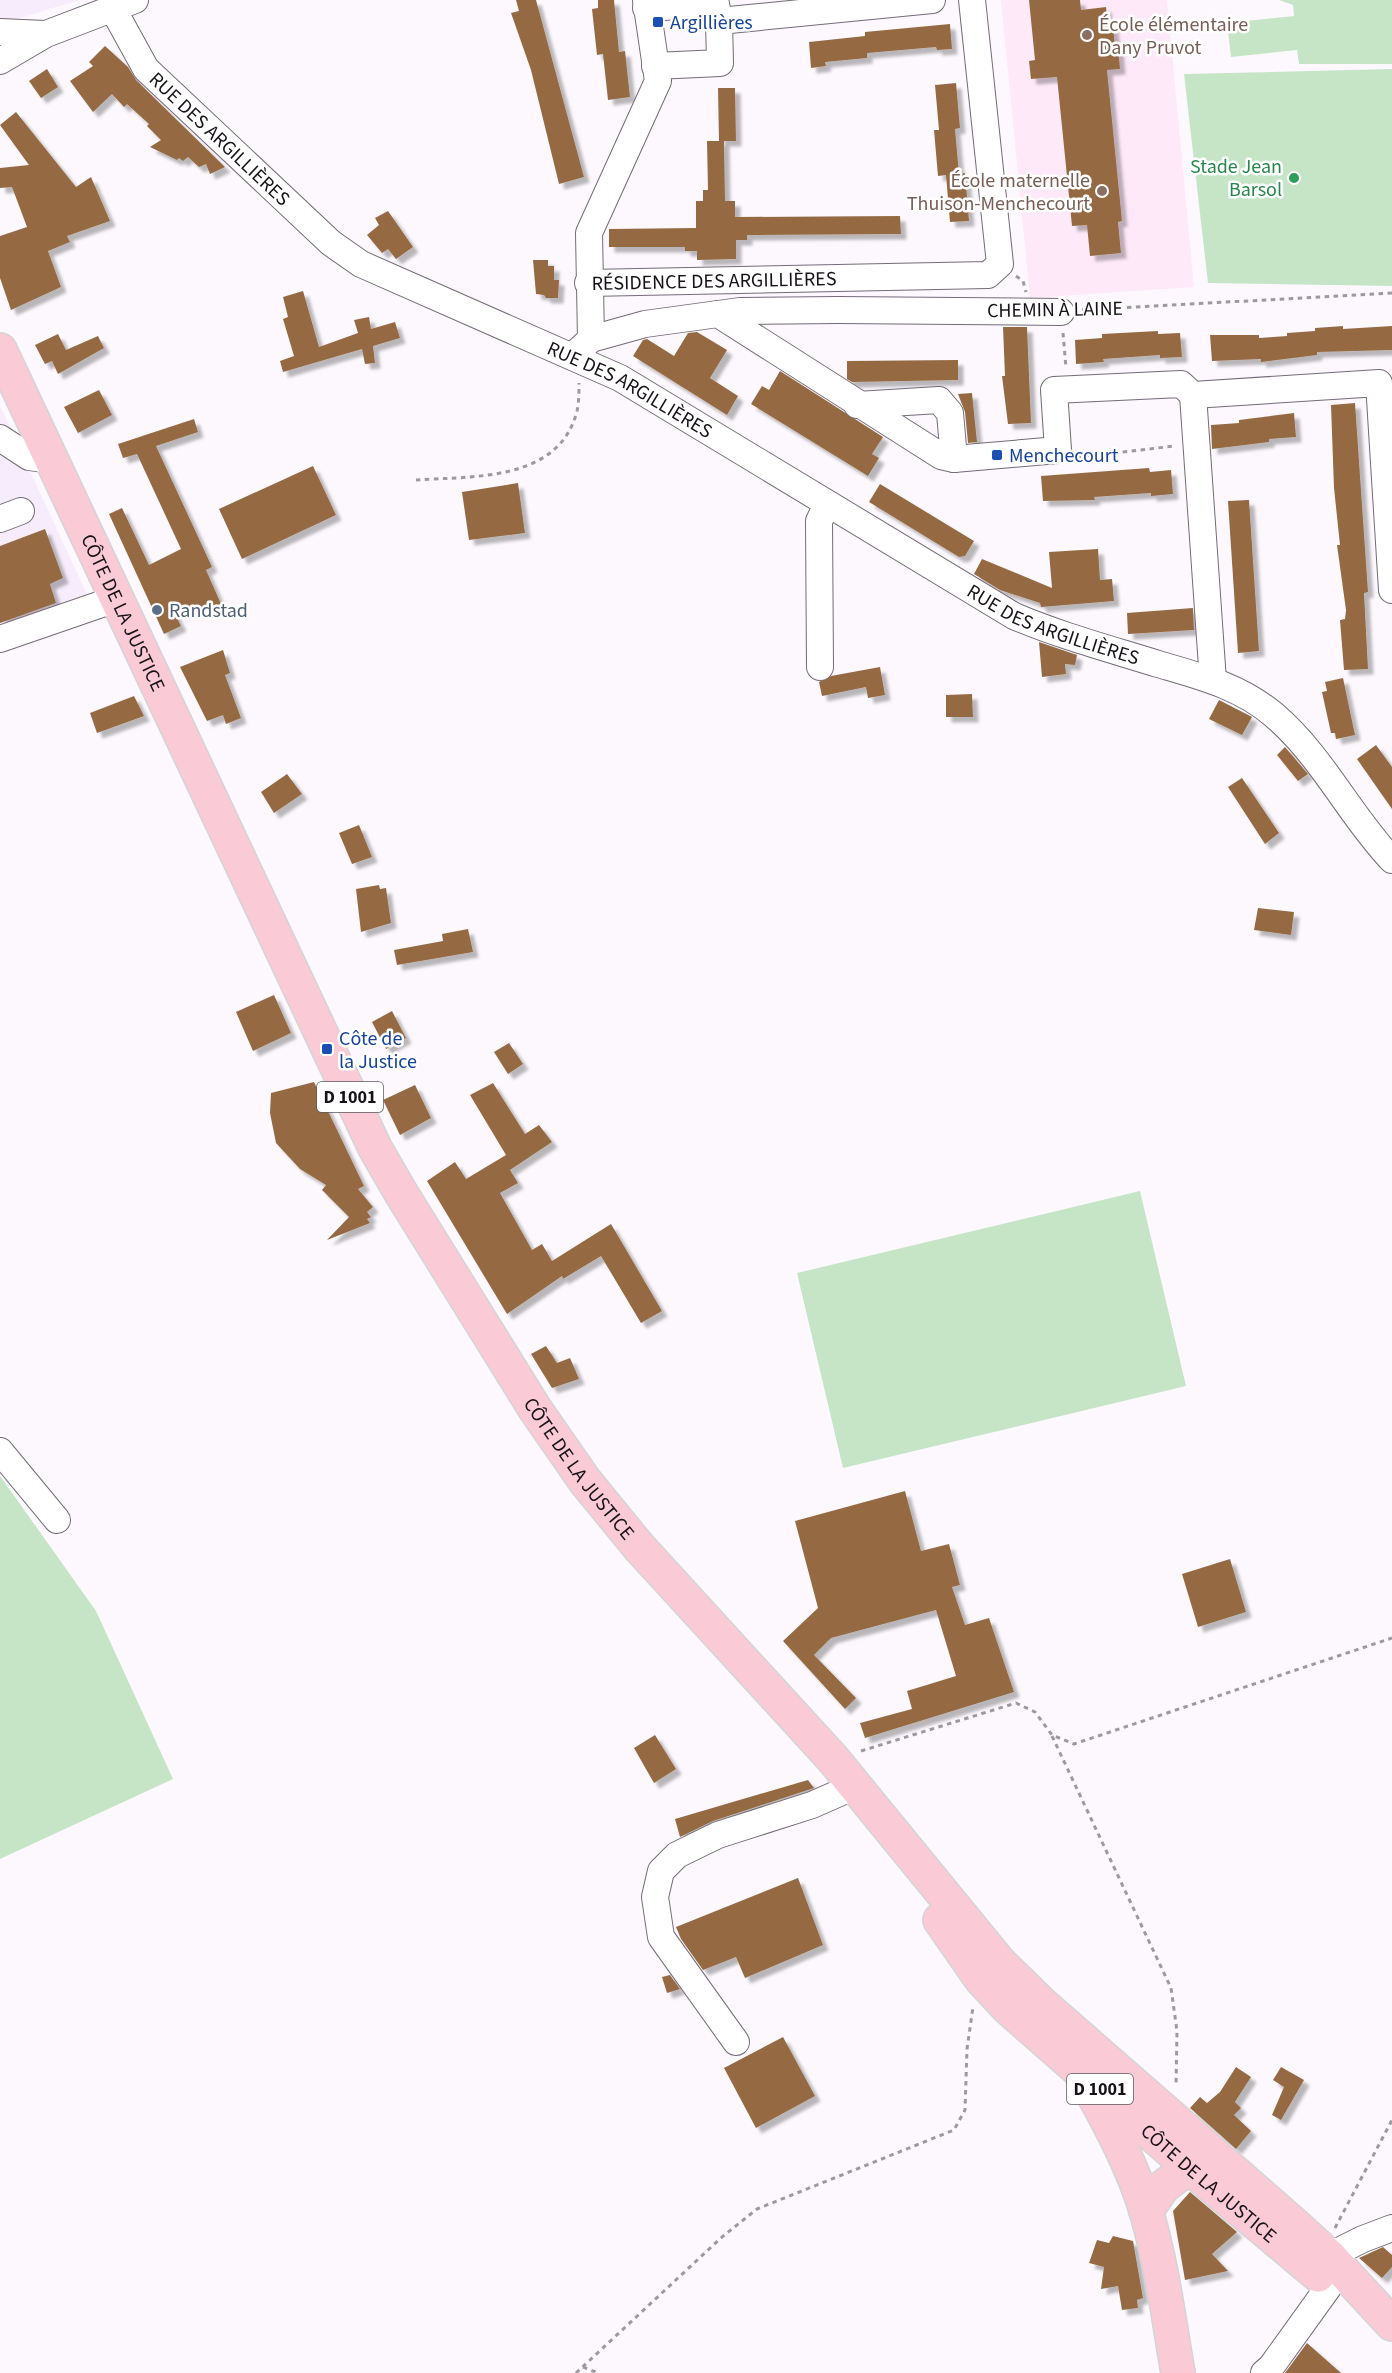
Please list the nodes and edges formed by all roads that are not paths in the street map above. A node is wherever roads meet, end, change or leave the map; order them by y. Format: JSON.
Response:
{"nodes":[{"id":1,"x":932,"y":0,"type":"edge"},
{"id":2,"x":972,"y":0,"type":"edge"},
{"id":3,"x":124,"y":4,"type":"edge"},
{"id":4,"x":646,"y":4,"type":"edge"},
{"id":5,"x":719,"y":21,"type":"junction"},
{"id":6,"x":0,"y":32,"type":"edge"},
{"id":7,"x":46,"y":34,"type":"junction"},
{"id":8,"x":0,"y":61,"type":"edge"},
{"id":9,"x":655,"y":66,"type":"junction"},
{"id":10,"x":588,"y":283,"type":"junction"},
{"id":11,"x":1061,"y":312,"type":"road end"},
{"id":12,"x":718,"y":314,"type":"junction"},
{"id":13,"x":0,"y":350,"type":"edge"},
{"id":14,"x":581,"y":352,"type":"junction"},
{"id":15,"x":1385,"y":381,"type":"edge"},
{"id":16,"x":1193,"y":395,"type":"junction"},
{"id":17,"x":857,"y":405,"type":"junction"},
{"id":18,"x":0,"y":438,"type":"edge"},
{"id":19,"x":954,"y":459,"type":"junction"},
{"id":20,"x":51,"y":460,"type":"junction"},
{"id":21,"x":1388,"y":476,"type":"edge"},
{"id":22,"x":827,"y":505,"type":"junction"},
{"id":23,"x":1391,"y":573,"type":"edge"},
{"id":24,"x":116,"y":599,"type":"junction"},
{"id":25,"x":0,"y":639,"type":"edge"},
{"id":26,"x":820,"y":667,"type":"dead end"},
{"id":27,"x":1213,"y":681,"type":"junction"},
{"id":28,"x":1392,"y":860,"type":"edge"},
{"id":29,"x":0,"y":1451,"type":"edge"},
{"id":30,"x":57,"y":1520,"type":"dead end"},
{"id":31,"x":859,"y":1791,"type":"junction"},
{"id":32,"x":736,"y":2042,"type":"dead end"},
{"id":33,"x":1082,"y":2074,"type":"junction"},
{"id":34,"x":1189,"y":2167,"type":"junction"},
{"id":35,"x":1146,"y":2211,"type":"junction"},
{"id":36,"x":1392,"y":2228,"type":"edge"},
{"id":37,"x":1328,"y":2264,"type":"junction"},
{"id":38,"x":1389,"y":2318,"type":"edge"},
{"id":39,"x":1178,"y":2373,"type":"edge"},
{"id":40,"x":1264,"y":2373,"type":"edge"}],
"edges":[{"from":1,"to":5,"type":"street"},
{"from":2,"to":10,"type":"street","name":"RÉSIDENCE DES ARGILLIÈRES"},
{"from":3,"to":7,"type":"street"},
{"from":3,"to":14,"type":"street","name":"RUE DES ARGILLIÈRES"},
{"from":4,"to":5,"type":"street"},
{"from":4,"to":9,"type":"street","name":"RÉSIDENCE DES ARGILLIÈRES"},
{"from":5,"to":9,"type":"street"},
{"from":6,"to":7,"type":"street"},
{"from":7,"to":8,"type":"street"},
{"from":9,"to":10,"type":"street","name":"RÉSIDENCE DES ARGILLIÈRES"},
{"from":10,"to":14,"type":"street"},
{"from":11,"to":12,"type":"street","name":"CHEMIN À LAINE"},
{"from":12,"to":14,"type":"street","name":"CHEMIN À LAINE"},
{"from":12,"to":17,"type":"street"},
{"from":13,"to":20,"type":"main road","name":"CÔTE DE LA JUSTICE","number":"D 1001"},
{"from":14,"to":22,"type":"street","name":"RUE DES ARGILLIÈRES"},
{"from":15,"to":16,"type":"street"},
{"from":15,"to":21,"type":"street"},
{"from":16,"to":19,"type":"street"},
{"from":16,"to":27,"type":"street"},
{"from":17,"to":19,"type":"street"},
{"from":17,"to":19,"type":"street"},
{"from":18,"to":20,"type":"street"},
{"from":20,"to":24,"type":"main road","name":"CÔTE DE LA JUSTICE","number":"D 1001"},
{"from":21,"to":23,"type":"street"},
{"from":22,"to":26,"type":"street"},
{"from":22,"to":27,"type":"street","name":"RUE DES ARGILLIÈRES"},
{"from":24,"to":25,"type":"street"},
{"from":24,"to":31,"type":"main road","name":"CÔTE DE LA JUSTICE","number":"D 1001"},
{"from":27,"to":28,"type":"street","name":"RUE DES ARGILLIÈRES"},
{"from":29,"to":30,"type":"street"},
{"from":31,"to":32,"type":"street"},
{"from":31,"to":33,"type":"main road","name":"CÔTE DE LA JUSTICE","number":"D 1001"},
{"from":31,"to":37,"type":"main road","name":"CÔTE DE LA JUSTICE","number":"D 1001"},
{"from":33,"to":34,"type":"main road","name":"CÔTE DE LA JUSTICE","number":"D 1001"},
{"from":33,"to":35,"type":"main road"},
{"from":34,"to":35,"type":"main road"},
{"from":34,"to":37,"type":"main road","name":"CÔTE DE LA JUSTICE","number":"D 1001"},
{"from":35,"to":39,"type":"main road"},
{"from":36,"to":37,"type":"street"},
{"from":37,"to":38,"type":"main road","name":"CÔTE DE LA JUSTICE","number":"D 1001"},
{"from":37,"to":40,"type":"street"}]}
